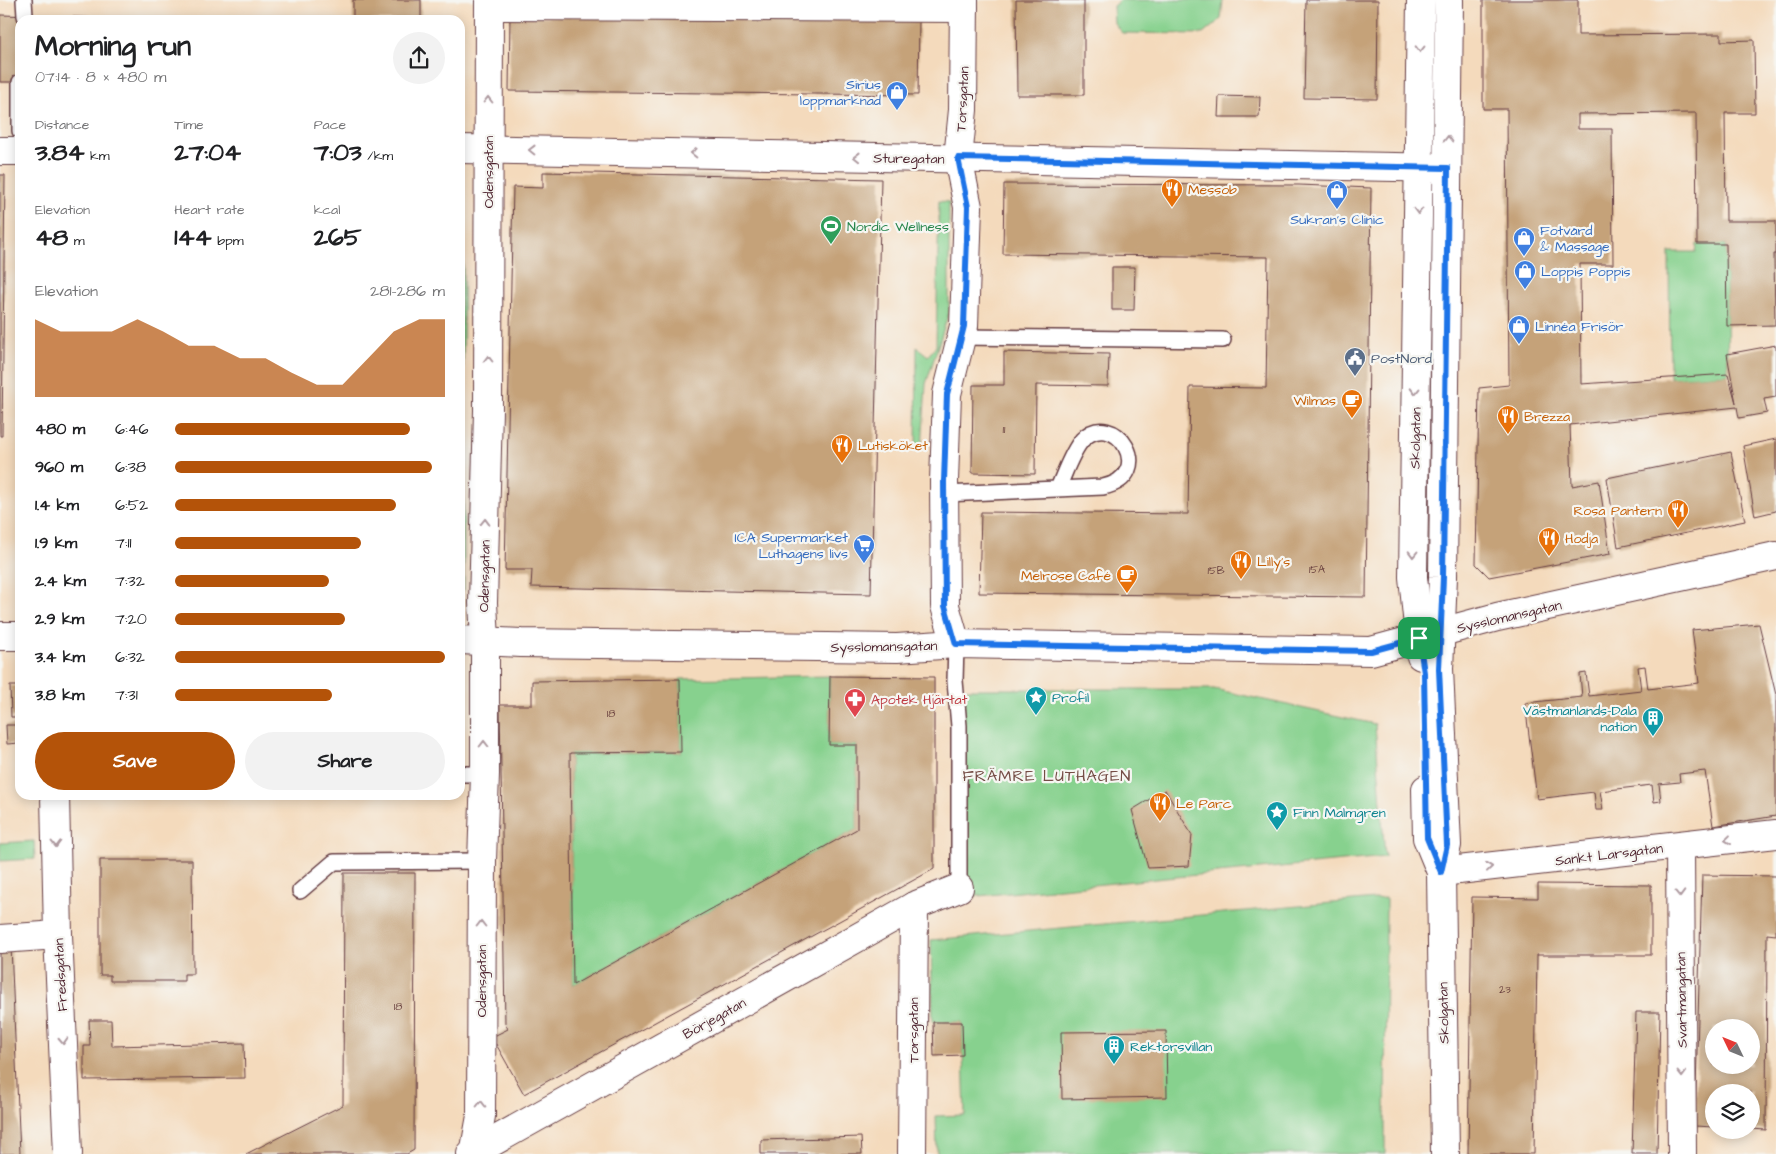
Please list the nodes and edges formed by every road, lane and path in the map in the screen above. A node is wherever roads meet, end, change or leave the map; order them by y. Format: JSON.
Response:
{"nodes":[{"id":1,"x":24,"y":0,"type":"edge"},
{"id":2,"x":1420,"y":0,"type":"edge"},
{"id":3,"x":1449,"y":0,"type":"edge"},
{"id":4,"x":488,"y":3,"type":"edge"},
{"id":5,"x":964,"y":4,"type":"edge"},
{"id":6,"x":25,"y":15,"type":"edge"},
{"id":7,"x":465,"y":149,"type":"edge"},
{"id":8,"x":488,"y":149,"type":"junction"},
{"id":9,"x":0,"y":151,"type":"edge"},
{"id":10,"x":15,"y":151,"type":"edge"},
{"id":11,"x":958,"y":158,"type":"junction"},
{"id":12,"x":1418,"y":167,"type":"junction"},
{"id":13,"x":1448,"y":168,"type":"junction"},
{"id":14,"x":961,"y":337,"type":"junction"},
{"id":15,"x":1224,"y":340,"type":"dead end"},
{"id":16,"x":1058,"y":488,"type":"junction"},
{"id":17,"x":944,"y":494,"type":"junction"},
{"id":18,"x":1776,"y":556,"type":"edge"},
{"id":19,"x":1429,"y":635,"type":"junction"},
{"id":20,"x":0,"y":636,"type":"edge"},
{"id":21,"x":15,"y":636,"type":"edge"},
{"id":22,"x":472,"y":640,"type":"edge"},
{"id":23,"x":956,"y":644,"type":"junction"},
{"id":24,"x":472,"y":774,"type":"edge"},
{"id":25,"x":55,"y":800,"type":"edge"},
{"id":26,"x":1776,"y":834,"type":"edge"},
{"id":27,"x":1680,"y":846,"type":"junction"},
{"id":28,"x":482,"y":861,"type":"junction"},
{"id":29,"x":1441,"y":872,"type":"junction"},
{"id":30,"x":959,"y":888,"type":"joint"},
{"id":31,"x":300,"y":891,"type":"dead end"},
{"id":32,"x":914,"y":906,"type":"junction"},
{"id":33,"x":58,"y":935,"type":"junction"},
{"id":34,"x":0,"y":939,"type":"edge"},
{"id":35,"x":473,"y":1153,"type":"edge"},
{"id":36,"x":68,"y":1154,"type":"edge"},
{"id":37,"x":912,"y":1154,"type":"edge"},
{"id":38,"x":1445,"y":1154,"type":"edge"},
{"id":39,"x":1682,"y":1154,"type":"edge"}],
"edges":[{"from":1,"to":6,"type":"lane"},
{"from":2,"to":12,"type":"street","name":"Skolgatan","one_way":true},
{"from":13,"to":3,"type":"street","name":"Skolgatan","one_way":true},
{"from":4,"to":5,"type":"street"},
{"from":8,"to":4,"type":"street","name":"Odensgatan","one_way":true},
{"from":5,"to":11,"type":"street","name":"Torsgatan"},
{"from":7,"to":8,"type":"street","name":"Sturegatan"},
{"from":11,"to":8,"type":"street","name":"Sturegatan","one_way":true},
{"from":22,"to":8,"type":"street","name":"Odensgatan","one_way":true},
{"from":9,"to":10,"type":"street"},
{"from":11,"to":12,"type":"street","name":"Sturegatan"},
{"from":11,"to":14,"type":"street","name":"Torsgatan"},
{"from":12,"to":13,"type":"street","name":"Sturegatan"},
{"from":12,"to":19,"type":"street","name":"Skolgatan","one_way":true},
{"from":13,"to":19,"type":"street","name":"Skolgatan"},
{"from":14,"to":15,"type":"lane"},
{"from":14,"to":17,"type":"street","name":"Torsgatan"},
{"from":16,"to":16,"type":"lane"},
{"from":16,"to":17,"type":"lane"},
{"from":17,"to":23,"type":"street","name":"Torsgatan"},
{"from":18,"to":19,"type":"street","name":"Sysslomansgatan"},
{"from":19,"to":23,"type":"street","name":"Sysslomansgatan"},
{"from":19,"to":29,"type":"street","name":"Skolgatan"},
{"from":20,"to":21,"type":"street"},
{"from":22,"to":23,"type":"street","name":"Sysslomansgatan"},
{"from":24,"to":22,"type":"street","name":"Odensgatan","one_way":true},
{"from":23,"to":30,"type":"lane"},
{"from":24,"to":28,"type":"street","name":"Odensgatan"},
{"from":25,"to":33,"type":"street","name":"Fredsgatan","one_way":true},
{"from":26,"to":27,"type":"street","name":"Sankt Larsgatan","one_way":true},
{"from":29,"to":27,"type":"street","name":"Sankt Larsgatan","one_way":true},
{"from":27,"to":39,"type":"street","name":"Svartmangatan","one_way":true},
{"from":28,"to":31,"type":"lane"},
{"from":35,"to":28,"type":"street","name":"Odensgatan","one_way":true},
{"from":29,"to":38,"type":"street","name":"Skolgatan"},
{"from":30,"to":32,"type":"street","name":"Börjegatan"},
{"from":32,"to":35,"type":"street","name":"Börjegatan"},
{"from":32,"to":37,"type":"street","name":"Torsgatan"},
{"from":33,"to":34,"type":"street"},
{"from":33,"to":36,"type":"street","name":"Fredsgatan","one_way":true}]}
